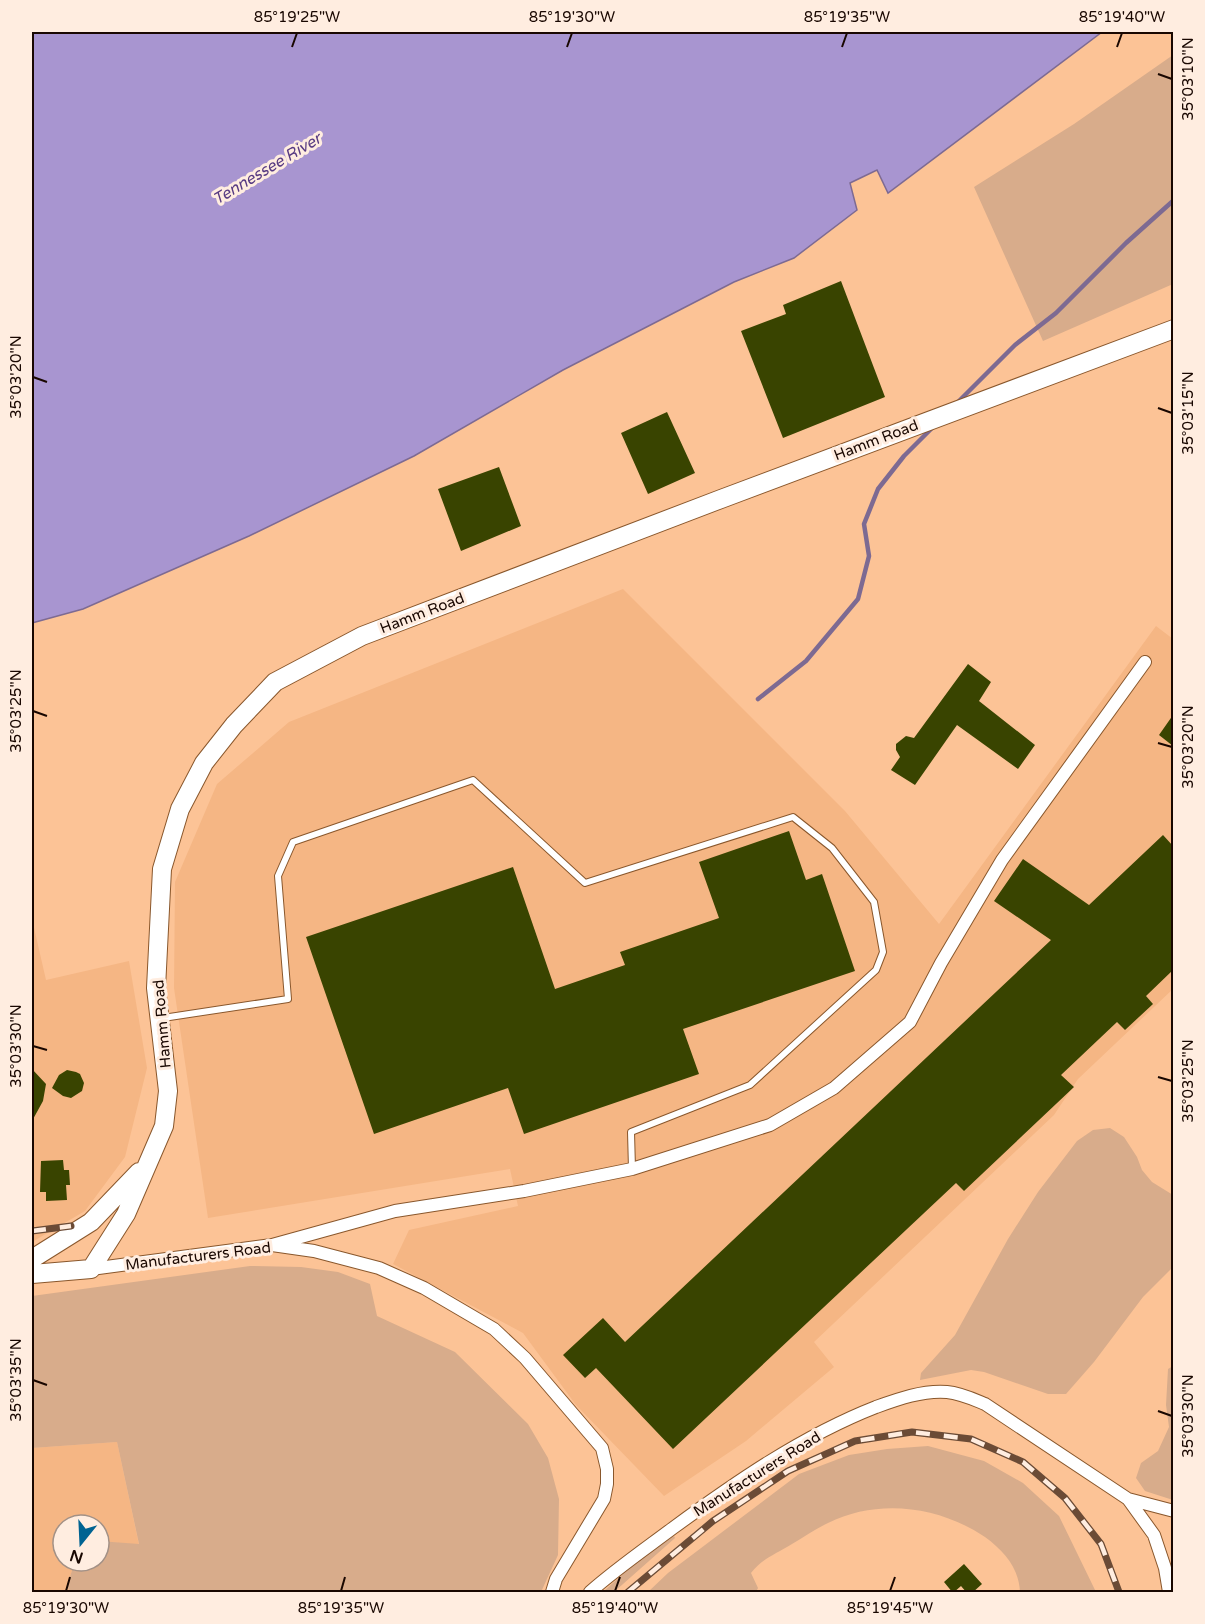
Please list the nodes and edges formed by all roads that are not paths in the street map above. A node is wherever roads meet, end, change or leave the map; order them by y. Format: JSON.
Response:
{"nodes":[{"id":1,"x":1173,"y":329,"type":"edge"},
{"id":2,"x":1145,"y":662,"type":"dead end"},
{"id":3,"x":160,"y":1019,"type":"junction"},
{"id":4,"x":152,"y":1157,"type":"junction"},
{"id":5,"x":632,"y":1169,"type":"junction"},
{"id":6,"x":272,"y":1245,"type":"junction"},
{"id":7,"x":32,"y":1258,"type":"edge"},
{"id":8,"x":92,"y":1269,"type":"junction"},
{"id":9,"x":32,"y":1274,"type":"edge"},
{"id":10,"x":1128,"y":1499,"type":"junction"},
{"id":11,"x":1173,"y":1511,"type":"edge"},
{"id":12,"x":552,"y":1593,"type":"edge"},
{"id":13,"x":590,"y":1593,"type":"edge"},
{"id":14,"x":1169,"y":1593,"type":"edge"}],
"edges":[{"from":1,"to":3,"type":"main road","name":"Hamm Road"},
{"from":2,"to":5,"type":"street"},
{"from":3,"to":4,"type":"main road","name":"Hamm Road"},
{"from":3,"to":5,"type":"lane"},
{"from":4,"to":7,"type":"main road"},
{"from":4,"to":8,"type":"main road","name":"Hamm Road"},
{"from":5,"to":6,"type":"street"},
{"from":6,"to":8,"type":"street","name":"Manufacturers Road"},
{"from":6,"to":12,"type":"street","name":"Manufacturers Road"},
{"from":8,"to":9,"type":"main road","name":"Manufacturers Road"},
{"from":10,"to":11,"type":"street","name":"Manufacturers Road"},
{"from":10,"to":13,"type":"street","name":"Manufacturers Road"},
{"from":10,"to":14,"type":"street","name":"Manufacturers Road"}]}
